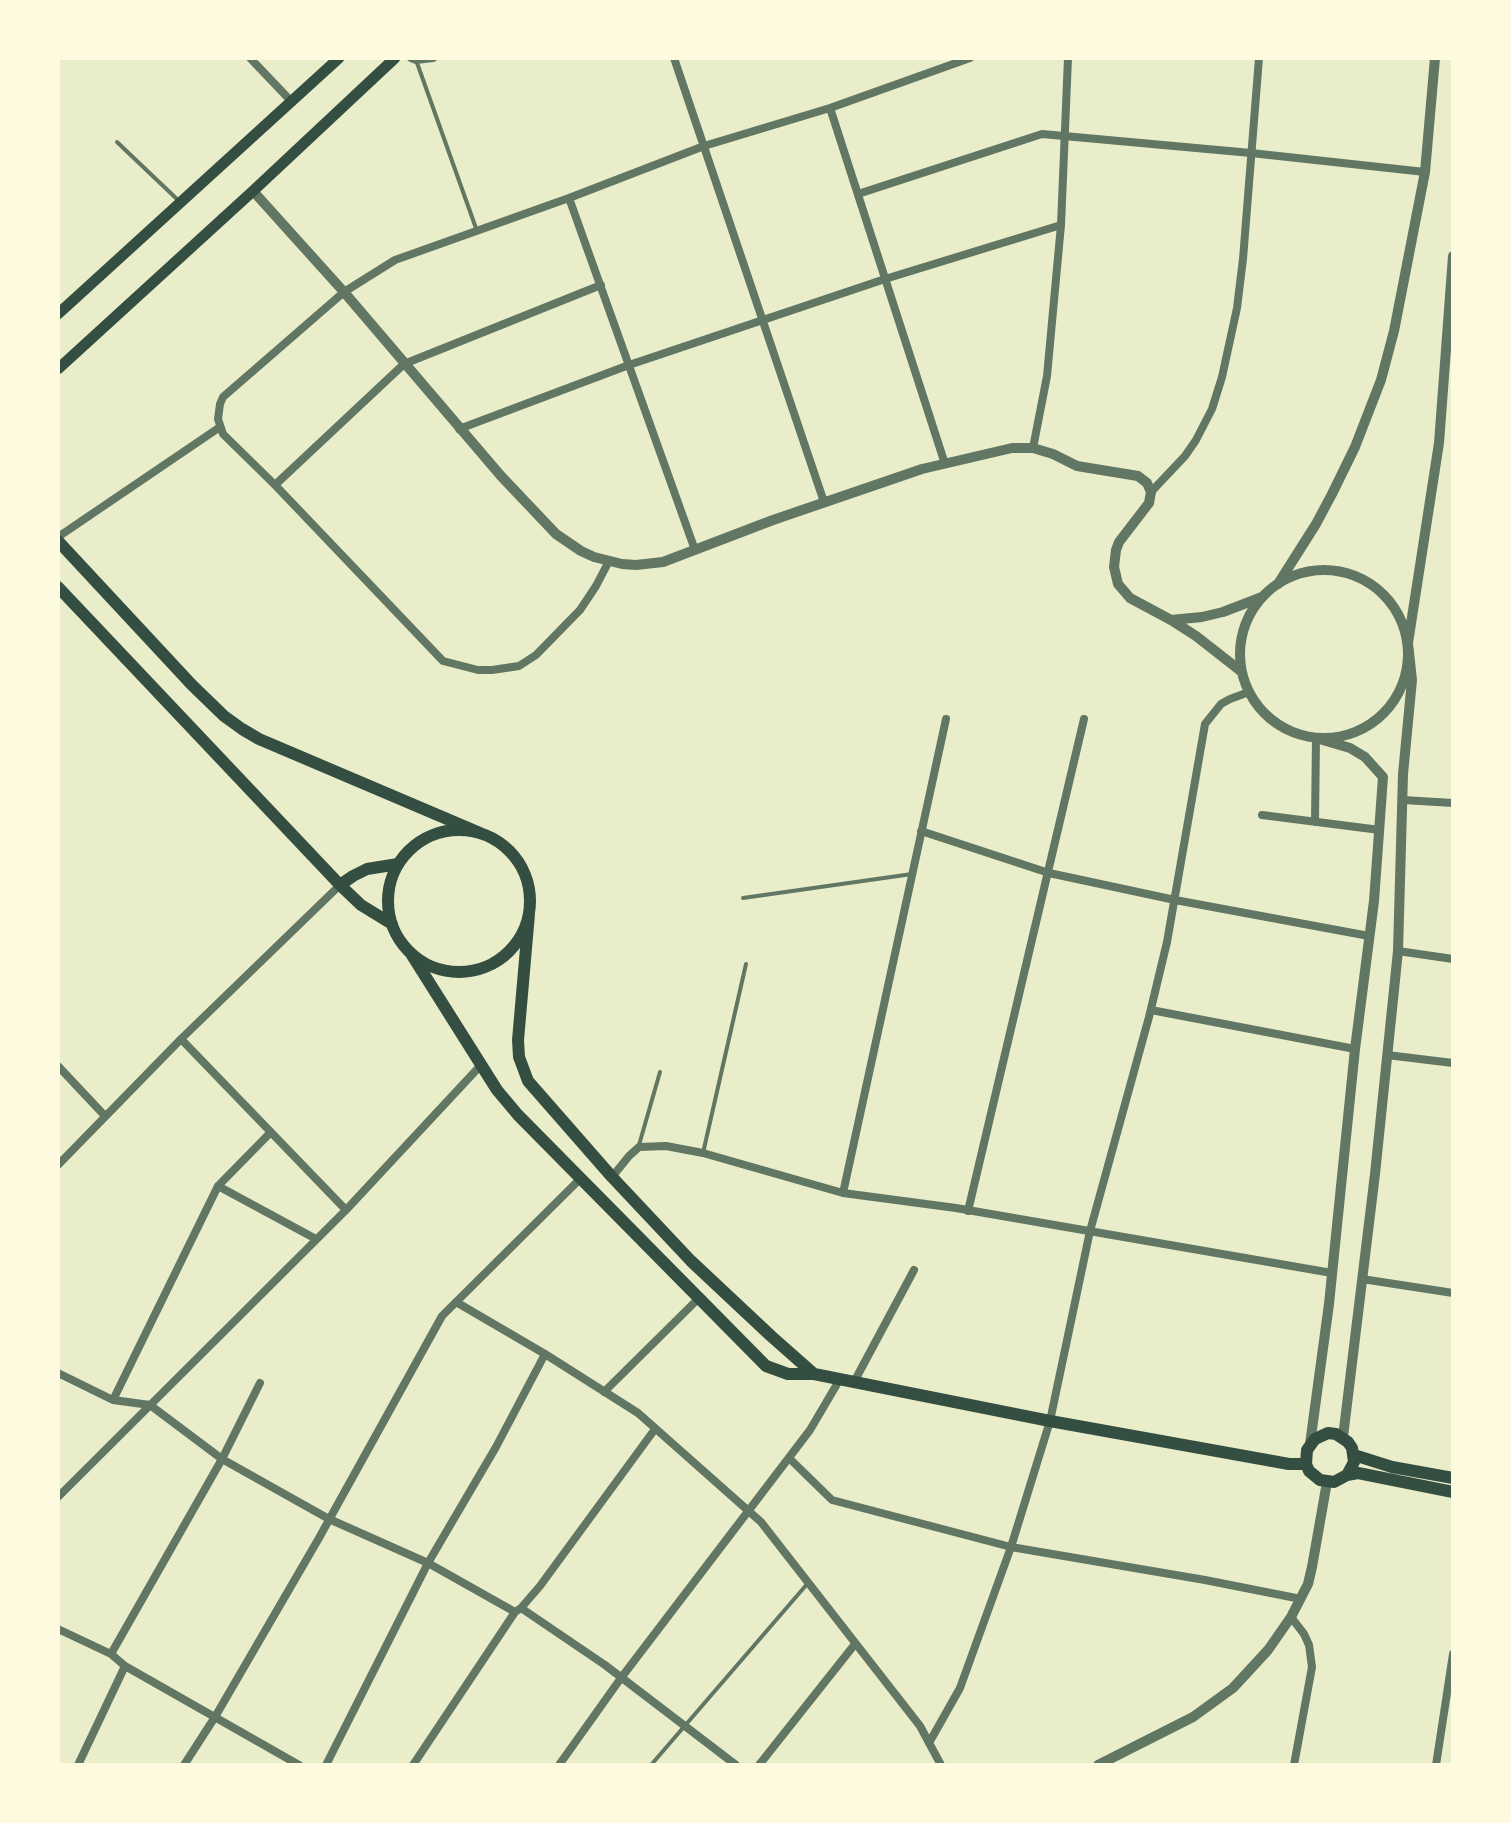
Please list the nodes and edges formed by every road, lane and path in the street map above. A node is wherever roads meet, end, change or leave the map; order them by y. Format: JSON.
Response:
{"nodes":[{"id":1,"x":250,"y":58,"type":"edge"},
{"id":2,"x":339,"y":58,"type":"edge"},
{"id":3,"x":395,"y":58,"type":"edge"},
{"id":4,"x":433,"y":58,"type":"edge"},
{"id":5,"x":674,"y":58,"type":"edge"},
{"id":6,"x":970,"y":58,"type":"edge"},
{"id":7,"x":1068,"y":58,"type":"edge"},
{"id":8,"x":1259,"y":58,"type":"edge"},
{"id":9,"x":1435,"y":58,"type":"edge"},
{"id":10,"x":414,"y":59,"type":"edge"},
{"id":11,"x":291,"y":101,"type":"junction"},
{"id":12,"x":830,"y":108,"type":"junction"},
{"id":13,"x":1065,"y":135,"type":"junction"},
{"id":14,"x":117,"y":142,"type":"dead end"},
{"id":15,"x":704,"y":146,"type":"junction"},
{"id":16,"x":1251,"y":153,"type":"junction"},
{"id":17,"x":1425,"y":172,"type":"junction"},
{"id":18,"x":253,"y":191,"type":"junction"},
{"id":19,"x":858,"y":194,"type":"junction"},
{"id":20,"x":569,"y":198,"type":"junction"},
{"id":21,"x":181,"y":202,"type":"junction"},
{"id":22,"x":1061,"y":225,"type":"junction"},
{"id":23,"x":477,"y":231,"type":"junction"},
{"id":24,"x":1453,"y":256,"type":"edge"},
{"id":25,"x":1452,"y":271,"type":"edge"},
{"id":26,"x":885,"y":279,"type":"junction"},
{"id":27,"x":601,"y":285,"type":"junction"},
{"id":28,"x":344,"y":292,"type":"junction"},
{"id":29,"x":58,"y":314,"type":"edge"},
{"id":30,"x":763,"y":321,"type":"junction"},
{"id":31,"x":404,"y":364,"type":"junction"},
{"id":32,"x":629,"y":365,"type":"junction"},
{"id":33,"x":58,"y":369,"type":"edge"},
{"id":34,"x":220,"y":427,"type":"junction"},
{"id":35,"x":459,"y":429,"type":"junction"},
{"id":36,"x":1033,"y":448,"type":"junction"},
{"id":37,"x":945,"y":464,"type":"junction"},
{"id":38,"x":275,"y":485,"type":"junction"},
{"id":39,"x":1151,"y":492,"type":"junction"},
{"id":40,"x":824,"y":502,"type":"junction"},
{"id":41,"x":58,"y":539,"type":"edge"},
{"id":42,"x":695,"y":550,"type":"junction"},
{"id":43,"x":609,"y":561,"type":"junction"},
{"id":44,"x":1278,"y":584,"type":"junction"},
{"id":45,"x":58,"y":587,"type":"edge"},
{"id":46,"x":1263,"y":597,"type":"junction"},
{"id":47,"x":1171,"y":620,"type":"junction"},
{"id":48,"x":1408,"y":643,"type":"junction"},
{"id":49,"x":1242,"y":672,"type":"junction"},
{"id":50,"x":1249,"y":692,"type":"junction"},
{"id":51,"x":946,"y":719,"type":"dead end"},
{"id":52,"x":1084,"y":719,"type":"dead end"},
{"id":53,"x":1316,"y":738,"type":"junction"},
{"id":54,"x":1403,"y":800,"type":"junction"},
{"id":55,"x":1453,"y":803,"type":"edge"},
{"id":56,"x":1262,"y":815,"type":"dead end"},
{"id":57,"x":1315,"y":822,"type":"junction"},
{"id":58,"x":1380,"y":830,"type":"junction"},
{"id":59,"x":921,"y":831,"type":"junction"},
{"id":60,"x":480,"y":833,"type":"junction"},
{"id":61,"x":398,"y":864,"type":"junction"},
{"id":62,"x":1049,"y":873,"type":"junction"},
{"id":63,"x":912,"y":874,"type":"junction"},
{"id":64,"x":340,"y":885,"type":"junction"},
{"id":65,"x":743,"y":898,"type":"dead end"},
{"id":66,"x":1175,"y":900,"type":"junction"},
{"id":67,"x":529,"y":914,"type":"junction"},
{"id":68,"x":392,"y":924,"type":"junction"},
{"id":69,"x":1369,"y":936,"type":"junction"},
{"id":70,"x":1398,"y":951,"type":"junction"},
{"id":71,"x":410,"y":952,"type":"junction"},
{"id":72,"x":1453,"y":959,"type":"edge"},
{"id":73,"x":746,"y":964,"type":"dead end"},
{"id":74,"x":1151,"y":1010,"type":"junction"},
{"id":75,"x":181,"y":1039,"type":"junction"},
{"id":76,"x":1355,"y":1049,"type":"junction"},
{"id":77,"x":1387,"y":1055,"type":"junction"},
{"id":78,"x":1453,"y":1063,"type":"edge"},
{"id":79,"x":481,"y":1065,"type":"junction"},
{"id":80,"x":58,"y":1066,"type":"edge"},
{"id":81,"x":660,"y":1072,"type":"dead end"},
{"id":82,"x":105,"y":1116,"type":"junction"},
{"id":83,"x":271,"y":1132,"type":"junction"},
{"id":84,"x":639,"y":1147,"type":"junction"},
{"id":85,"x":703,"y":1153,"type":"junction"},
{"id":86,"x":58,"y":1165,"type":"edge"},
{"id":87,"x":612,"y":1177,"type":"junction"},
{"id":88,"x":580,"y":1179,"type":"junction"},
{"id":89,"x":218,"y":1186,"type":"junction"},
{"id":90,"x":843,"y":1193,"type":"junction"},
{"id":91,"x":346,"y":1210,"type":"junction"},
{"id":92,"x":968,"y":1211,"type":"junction"},
{"id":93,"x":1090,"y":1231,"type":"junction"},
{"id":94,"x":316,"y":1239,"type":"junction"},
{"id":95,"x":914,"y":1270,"type":"dead end"},
{"id":96,"x":1332,"y":1273,"type":"junction"},
{"id":97,"x":1362,"y":1279,"type":"junction"},
{"id":98,"x":1453,"y":1293,"type":"edge"},
{"id":99,"x":698,"y":1299,"type":"junction"},
{"id":100,"x":456,"y":1302,"type":"junction"},
{"id":101,"x":545,"y":1354,"type":"junction"},
{"id":102,"x":58,"y":1373,"type":"edge"},
{"id":103,"x":814,"y":1374,"type":"junction"},
{"id":104,"x":840,"y":1379,"type":"junction"},
{"id":105,"x":854,"y":1382,"type":"junction"},
{"id":106,"x":260,"y":1383,"type":"dead end"},
{"id":107,"x":604,"y":1392,"type":"junction"},
{"id":108,"x":113,"y":1400,"type":"junction"},
{"id":109,"x":150,"y":1405,"type":"junction"},
{"id":110,"x":1050,"y":1421,"type":"junction"},
{"id":111,"x":655,"y":1429,"type":"junction"},
{"id":112,"x":1343,"y":1437,"type":"junction"},
{"id":113,"x":1310,"y":1444,"type":"junction"},
{"id":114,"x":1354,"y":1455,"type":"junction"},
{"id":115,"x":789,"y":1458,"type":"junction"},
{"id":116,"x":222,"y":1459,"type":"junction"},
{"id":117,"x":1306,"y":1464,"type":"junction"},
{"id":118,"x":1347,"y":1475,"type":"junction"},
{"id":119,"x":1453,"y":1478,"type":"edge"},
{"id":120,"x":1327,"y":1482,"type":"junction"},
{"id":121,"x":1453,"y":1492,"type":"edge"},
{"id":122,"x":58,"y":1497,"type":"edge"},
{"id":123,"x":748,"y":1511,"type":"junction"},
{"id":124,"x":329,"y":1519,"type":"junction"},
{"id":125,"x":1011,"y":1547,"type":"junction"},
{"id":126,"x":428,"y":1563,"type":"junction"},
{"id":127,"x":808,"y":1583,"type":"junction"},
{"id":128,"x":1301,"y":1599,"type":"junction"},
{"id":129,"x":518,"y":1610,"type":"junction"},
{"id":130,"x":1291,"y":1617,"type":"junction"},
{"id":131,"x":58,"y":1629,"type":"edge"},
{"id":132,"x":855,"y":1644,"type":"junction"},
{"id":133,"x":111,"y":1654,"type":"junction"},
{"id":134,"x":1453,"y":1654,"type":"edge"},
{"id":135,"x":125,"y":1666,"type":"junction"},
{"id":136,"x":621,"y":1678,"type":"junction"},
{"id":137,"x":215,"y":1717,"type":"junction"},
{"id":138,"x":684,"y":1726,"type":"junction"},
{"id":139,"x":1442,"y":1729,"type":"junction"},
{"id":140,"x":1453,"y":1730,"type":"edge"},
{"id":141,"x":929,"y":1743,"type":"junction"},
{"id":142,"x":78,"y":1765,"type":"edge"},
{"id":143,"x":184,"y":1765,"type":"edge"},
{"id":144,"x":299,"y":1765,"type":"edge"},
{"id":145,"x":326,"y":1765,"type":"edge"},
{"id":146,"x":413,"y":1765,"type":"edge"},
{"id":147,"x":559,"y":1765,"type":"edge"},
{"id":148,"x":651,"y":1765,"type":"edge"},
{"id":149,"x":736,"y":1765,"type":"edge"},
{"id":150,"x":759,"y":1765,"type":"edge"},
{"id":151,"x":941,"y":1765,"type":"edge"},
{"id":152,"x":1098,"y":1765,"type":"edge"},
{"id":153,"x":1294,"y":1765,"type":"edge"},
{"id":154,"x":1436,"y":1765,"type":"edge"}],
"edges":[{"from":1,"to":11,"type":"street"},
{"from":2,"to":11,"type":"main road"},
{"from":3,"to":18,"type":"main road"},
{"from":4,"to":10,"type":"street"},
{"from":5,"to":15,"type":"street"},
{"from":6,"to":12,"type":"street"},
{"from":7,"to":13,"type":"street"},
{"from":8,"to":16,"type":"street"},
{"from":9,"to":17,"type":"street"},
{"from":10,"to":23,"type":"lane"},
{"from":11,"to":21,"type":"main road"},
{"from":12,"to":15,"type":"street"},
{"from":12,"to":19,"type":"street"},
{"from":13,"to":16,"type":"street"},
{"from":13,"to":19,"type":"street"},
{"from":13,"to":22,"type":"street"},
{"from":14,"to":21,"type":"lane"},
{"from":15,"to":20,"type":"street"},
{"from":15,"to":30,"type":"street"},
{"from":16,"to":17,"type":"street"},
{"from":16,"to":39,"type":"street"},
{"from":17,"to":44,"type":"street"},
{"from":18,"to":28,"type":"street"},
{"from":18,"to":33,"type":"main road"},
{"from":19,"to":26,"type":"street"},
{"from":20,"to":23,"type":"street"},
{"from":20,"to":27,"type":"street"},
{"from":21,"to":29,"type":"main road"},
{"from":22,"to":26,"type":"street"},
{"from":22,"to":36,"type":"street"},
{"from":23,"to":28,"type":"street"},
{"from":24,"to":25,"type":"street"},
{"from":25,"to":48,"type":"street"},
{"from":26,"to":30,"type":"street"},
{"from":26,"to":37,"type":"street"},
{"from":27,"to":31,"type":"street"},
{"from":27,"to":32,"type":"street"},
{"from":28,"to":31,"type":"street"},
{"from":28,"to":34,"type":"street"},
{"from":30,"to":32,"type":"street"},
{"from":30,"to":40,"type":"street"},
{"from":31,"to":35,"type":"street"},
{"from":31,"to":38,"type":"street"},
{"from":32,"to":35,"type":"street"},
{"from":32,"to":42,"type":"street"},
{"from":34,"to":38,"type":"street"},
{"from":34,"to":41,"type":"street"},
{"from":35,"to":43,"type":"street"},
{"from":36,"to":37,"type":"street"},
{"from":36,"to":39,"type":"street"},
{"from":37,"to":40,"type":"street"},
{"from":38,"to":43,"type":"street"},
{"from":39,"to":47,"type":"street"},
{"from":40,"to":42,"type":"street"},
{"from":41,"to":60,"type":"highway"},
{"from":42,"to":43,"type":"street"},
{"from":44,"to":46,"type":"street"},
{"from":44,"to":48,"type":"street"},
{"from":45,"to":64,"type":"highway"},
{"from":46,"to":47,"type":"street"},
{"from":46,"to":49,"type":"street"},
{"from":47,"to":49,"type":"street"},
{"from":48,"to":53,"type":"street"},
{"from":48,"to":54,"type":"street"},
{"from":49,"to":50,"type":"street"},
{"from":50,"to":53,"type":"street"},
{"from":50,"to":66,"type":"street"},
{"from":51,"to":59,"type":"street"},
{"from":52,"to":62,"type":"street"},
{"from":53,"to":57,"type":"street"},
{"from":53,"to":58,"type":"street"},
{"from":54,"to":55,"type":"street"},
{"from":54,"to":70,"type":"street"},
{"from":56,"to":57,"type":"street"},
{"from":57,"to":58,"type":"street"},
{"from":58,"to":69,"type":"street"},
{"from":59,"to":62,"type":"street"},
{"from":59,"to":63,"type":"street"},
{"from":60,"to":61,"type":"highway"},
{"from":60,"to":67,"type":"highway"},
{"from":61,"to":64,"type":"highway"},
{"from":61,"to":68,"type":"highway"},
{"from":62,"to":66,"type":"street"},
{"from":62,"to":92,"type":"street"},
{"from":63,"to":65,"type":"lane"},
{"from":63,"to":90,"type":"street"},
{"from":64,"to":68,"type":"highway"},
{"from":64,"to":75,"type":"street"},
{"from":66,"to":69,"type":"street"},
{"from":66,"to":74,"type":"street"},
{"from":67,"to":71,"type":"highway"},
{"from":67,"to":87,"type":"highway"},
{"from":68,"to":71,"type":"highway"},
{"from":69,"to":76,"type":"street"},
{"from":70,"to":72,"type":"street"},
{"from":70,"to":77,"type":"street"},
{"from":71,"to":79,"type":"highway"},
{"from":73,"to":85,"type":"lane"},
{"from":74,"to":76,"type":"street"},
{"from":74,"to":93,"type":"street"},
{"from":75,"to":82,"type":"street"},
{"from":75,"to":83,"type":"street"},
{"from":76,"to":96,"type":"street"},
{"from":77,"to":78,"type":"street"},
{"from":77,"to":97,"type":"street"},
{"from":79,"to":88,"type":"highway"},
{"from":79,"to":91,"type":"street"},
{"from":80,"to":82,"type":"street"},
{"from":81,"to":84,"type":"lane"},
{"from":82,"to":86,"type":"street"},
{"from":83,"to":89,"type":"street"},
{"from":83,"to":91,"type":"street"},
{"from":84,"to":85,"type":"street"},
{"from":84,"to":87,"type":"street"},
{"from":85,"to":90,"type":"street"},
{"from":87,"to":103,"type":"highway"},
{"from":88,"to":99,"type":"highway"},
{"from":88,"to":100,"type":"street"},
{"from":89,"to":94,"type":"street"},
{"from":89,"to":108,"type":"street"},
{"from":90,"to":92,"type":"street"},
{"from":91,"to":94,"type":"street"},
{"from":92,"to":93,"type":"street"},
{"from":93,"to":96,"type":"street"},
{"from":93,"to":110,"type":"street"},
{"from":94,"to":109,"type":"street"},
{"from":95,"to":105,"type":"street"},
{"from":96,"to":113,"type":"street"},
{"from":97,"to":98,"type":"street"},
{"from":97,"to":112,"type":"street"},
{"from":99,"to":103,"type":"highway"},
{"from":99,"to":107,"type":"street"},
{"from":100,"to":101,"type":"street"},
{"from":100,"to":124,"type":"street"},
{"from":101,"to":107,"type":"street"},
{"from":101,"to":126,"type":"street"},
{"from":102,"to":108,"type":"street"},
{"from":103,"to":104,"type":"highway"},
{"from":104,"to":105,"type":"highway"},
{"from":104,"to":115,"type":"street"},
{"from":105,"to":110,"type":"highway"},
{"from":106,"to":116,"type":"street"},
{"from":107,"to":111,"type":"street"},
{"from":108,"to":109,"type":"street"},
{"from":109,"to":116,"type":"street"},
{"from":109,"to":122,"type":"street"},
{"from":110,"to":117,"type":"highway"},
{"from":110,"to":125,"type":"street"},
{"from":111,"to":123,"type":"street"},
{"from":111,"to":129,"type":"street"},
{"from":112,"to":113,"type":"highway"},
{"from":112,"to":114,"type":"highway"},
{"from":113,"to":117,"type":"highway"},
{"from":114,"to":118,"type":"highway"},
{"from":114,"to":119,"type":"highway"},
{"from":115,"to":123,"type":"street"},
{"from":115,"to":125,"type":"street"},
{"from":116,"to":124,"type":"street"},
{"from":116,"to":133,"type":"street"},
{"from":117,"to":120,"type":"highway"},
{"from":118,"to":120,"type":"highway"},
{"from":118,"to":121,"type":"highway"},
{"from":120,"to":128,"type":"street"},
{"from":123,"to":127,"type":"street"},
{"from":123,"to":136,"type":"street"},
{"from":124,"to":126,"type":"street"},
{"from":124,"to":137,"type":"street"},
{"from":125,"to":128,"type":"street"},
{"from":125,"to":141,"type":"street"},
{"from":126,"to":129,"type":"street"},
{"from":126,"to":145,"type":"street"},
{"from":127,"to":132,"type":"street"},
{"from":127,"to":138,"type":"lane"},
{"from":128,"to":130,"type":"street"},
{"from":129,"to":136,"type":"street"},
{"from":129,"to":146,"type":"street"},
{"from":130,"to":152,"type":"street"},
{"from":130,"to":153,"type":"street"},
{"from":131,"to":133,"type":"street"},
{"from":132,"to":141,"type":"street"},
{"from":132,"to":150,"type":"street"},
{"from":133,"to":135,"type":"street"},
{"from":134,"to":139,"type":"street"},
{"from":135,"to":137,"type":"street"},
{"from":135,"to":142,"type":"street"},
{"from":136,"to":138,"type":"street"},
{"from":136,"to":147,"type":"street"},
{"from":137,"to":143,"type":"street"},
{"from":137,"to":144,"type":"street"},
{"from":138,"to":148,"type":"lane"},
{"from":138,"to":149,"type":"street"},
{"from":139,"to":140,"type":"street"},
{"from":139,"to":154,"type":"street"},
{"from":141,"to":151,"type":"street"}]}
